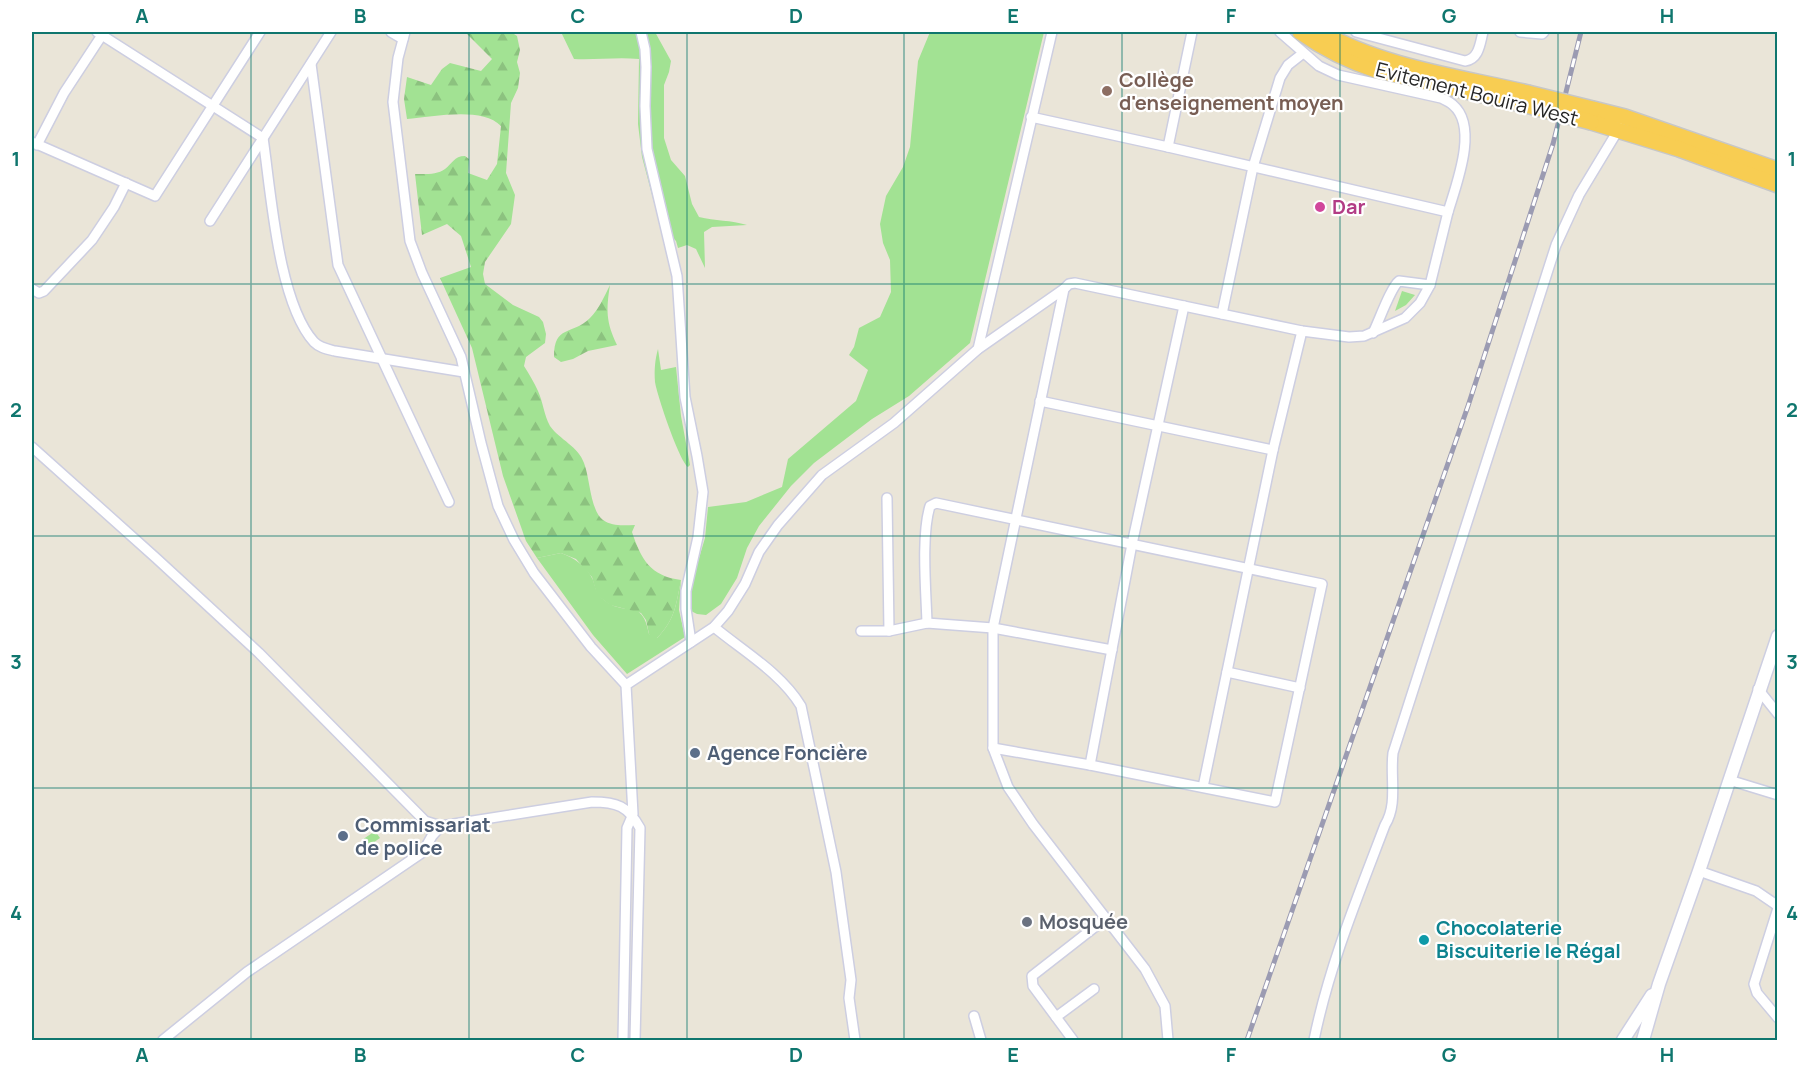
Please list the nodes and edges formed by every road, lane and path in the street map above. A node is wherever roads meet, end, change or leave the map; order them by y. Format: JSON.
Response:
{"nodes":[{"id":1,"x":260,"y":32,"type":"edge"},
{"id":2,"x":331,"y":32,"type":"edge"},
{"id":3,"x":391,"y":32,"type":"edge"},
{"id":4,"x":641,"y":32,"type":"edge"},
{"id":5,"x":1052,"y":32,"type":"edge"},
{"id":6,"x":1192,"y":32,"type":"edge"},
{"id":7,"x":1280,"y":32,"type":"edge"},
{"id":8,"x":1300,"y":32,"type":"edge"},
{"id":9,"x":1321,"y":32,"type":"edge"},
{"id":10,"x":1356,"y":32,"type":"edge"},
{"id":11,"x":1483,"y":32,"type":"edge"},
{"id":12,"x":1520,"y":32,"type":"edge"},
{"id":13,"x":1544,"y":32,"type":"edge"},
{"id":14,"x":101,"y":33,"type":"edge"},
{"id":15,"x":404,"y":35,"type":"edge"},
{"id":16,"x":1302,"y":54,"type":"junction"},
{"id":17,"x":311,"y":64,"type":"junction"},
{"id":18,"x":1462,"y":90,"type":"junction"},
{"id":19,"x":1527,"y":99,"type":"junction"},
{"id":20,"x":211,"y":105,"type":"junction"},
{"id":21,"x":1454,"y":106,"type":"junction"},
{"id":22,"x":1031,"y":117,"type":"junction"},
{"id":23,"x":1622,"y":123,"type":"junction"},
{"id":24,"x":264,"y":138,"type":"junction"},
{"id":25,"x":34,"y":143,"type":"edge"},
{"id":26,"x":1168,"y":147,"type":"junction"},
{"id":27,"x":1253,"y":166,"type":"junction"},
{"id":28,"x":1778,"y":170,"type":"edge"},
{"id":29,"x":126,"y":183,"type":"junction"},
{"id":30,"x":1778,"y":185,"type":"edge"},
{"id":31,"x":1448,"y":212,"type":"junction"},
{"id":32,"x":210,"y":221,"type":"dead end"},
{"id":33,"x":1430,"y":285,"type":"junction"},
{"id":34,"x":32,"y":289,"type":"edge"},
{"id":35,"x":1065,"y":289,"type":"junction"},
{"id":36,"x":1184,"y":306,"type":"junction"},
{"id":37,"x":1222,"y":314,"type":"junction"},
{"id":38,"x":1302,"y":331,"type":"junction"},
{"id":39,"x":1373,"y":333,"type":"junction"},
{"id":40,"x":978,"y":349,"type":"junction"},
{"id":41,"x":382,"y":359,"type":"junction"},
{"id":42,"x":464,"y":372,"type":"junction"},
{"id":43,"x":1040,"y":401,"type":"junction"},
{"id":44,"x":1158,"y":425,"type":"junction"},
{"id":45,"x":32,"y":447,"type":"edge"},
{"id":46,"x":1273,"y":450,"type":"junction"},
{"id":47,"x":887,"y":498,"type":"dead end"},
{"id":48,"x":449,"y":502,"type":"dead end"},
{"id":49,"x":1014,"y":520,"type":"junction"},
{"id":50,"x":1132,"y":544,"type":"junction"},
{"id":51,"x":1249,"y":568,"type":"junction"},
{"id":52,"x":927,"y":622,"type":"junction"},
{"id":53,"x":714,"y":627,"type":"junction"},
{"id":54,"x":993,"y":628,"type":"junction"},
{"id":55,"x":861,"y":631,"type":"dead end"},
{"id":56,"x":889,"y":631,"type":"junction"},
{"id":57,"x":1777,"y":637,"type":"edge"},
{"id":58,"x":691,"y":642,"type":"junction"},
{"id":59,"x":1112,"y":650,"type":"junction"},
{"id":60,"x":1227,"y":672,"type":"junction"},
{"id":61,"x":626,"y":685,"type":"junction"},
{"id":62,"x":1300,"y":688,"type":"junction"},
{"id":63,"x":1758,"y":689,"type":"junction"},
{"id":64,"x":1778,"y":714,"type":"edge"},
{"id":65,"x":993,"y":748,"type":"junction"},
{"id":66,"x":1090,"y":765,"type":"junction"},
{"id":67,"x":1729,"y":780,"type":"junction"},
{"id":68,"x":1203,"y":787,"type":"junction"},
{"id":69,"x":1778,"y":795,"type":"edge"},
{"id":70,"x":633,"y":814,"type":"junction"},
{"id":71,"x":441,"y":826,"type":"junction"},
{"id":72,"x":1699,"y":872,"type":"junction"},
{"id":73,"x":1778,"y":907,"type":"edge"},
{"id":74,"x":1105,"y":919,"type":"junction"},
{"id":75,"x":1659,"y":984,"type":"junction"},
{"id":76,"x":1094,"y":989,"type":"dead end"},
{"id":77,"x":974,"y":1016,"type":"dead end"},
{"id":78,"x":1056,"y":1017,"type":"junction"},
{"id":79,"x":1778,"y":1018,"type":"edge"},
{"id":80,"x":163,"y":1041,"type":"edge"},
{"id":81,"x":623,"y":1041,"type":"edge"},
{"id":82,"x":634,"y":1041,"type":"edge"},
{"id":83,"x":855,"y":1041,"type":"edge"},
{"id":84,"x":981,"y":1041,"type":"edge"},
{"id":85,"x":1073,"y":1041,"type":"edge"},
{"id":86,"x":1168,"y":1041,"type":"edge"},
{"id":87,"x":1314,"y":1041,"type":"edge"},
{"id":88,"x":1623,"y":1041,"type":"edge"},
{"id":89,"x":1643,"y":1041,"type":"edge"}],
"edges":[{"from":1,"to":20,"type":"street"},
{"from":2,"to":17,"type":"street"},
{"from":3,"to":15,"type":"street"},
{"from":4,"to":58,"type":"street"},
{"from":5,"to":22,"type":"street"},
{"from":6,"to":26,"type":"street"},
{"from":7,"to":16,"type":"street"},
{"from":8,"to":18,"type":"highway","name":"Evitement Bouira West"},
{"from":9,"to":19,"type":"highway","name":"Evitement Bouira West"},
{"from":10,"to":11,"type":"street"},
{"from":12,"to":13,"type":"street"},
{"from":14,"to":20,"type":"street"},
{"from":14,"to":25,"type":"street"},
{"from":15,"to":42,"type":"street"},
{"from":16,"to":21,"type":"street"},
{"from":16,"to":27,"type":"street"},
{"from":17,"to":24,"type":"street"},
{"from":17,"to":41,"type":"street"},
{"from":18,"to":19,"type":"highway","name":"Evitement Bouira West"},
{"from":18,"to":21,"type":"street"},
{"from":19,"to":23,"type":"highway","name":"Evitement Bouira West","bridge":true},
{"from":20,"to":24,"type":"street"},
{"from":20,"to":29,"type":"street"},
{"from":21,"to":31,"type":"street"},
{"from":22,"to":26,"type":"street"},
{"from":22,"to":40,"type":"street"},
{"from":23,"to":28,"type":"highway"},
{"from":23,"to":30,"type":"highway"},
{"from":23,"to":87,"type":"street"},
{"from":24,"to":32,"type":"street"},
{"from":24,"to":41,"type":"street"},
{"from":25,"to":29,"type":"street"},
{"from":26,"to":27,"type":"street"},
{"from":27,"to":31,"type":"street"},
{"from":27,"to":37,"type":"street"},
{"from":29,"to":34,"type":"street"},
{"from":31,"to":33,"type":"street"},
{"from":33,"to":39,"type":"street"},
{"from":33,"to":39,"type":"street"},
{"from":35,"to":36,"type":"street"},
{"from":35,"to":40,"type":"street"},
{"from":35,"to":43,"type":"street"},
{"from":36,"to":37,"type":"street"},
{"from":36,"to":44,"type":"street"},
{"from":37,"to":38,"type":"street"},
{"from":38,"to":39,"type":"street"},
{"from":38,"to":46,"type":"street"},
{"from":40,"to":53,"type":"street"},
{"from":41,"to":42,"type":"street"},
{"from":41,"to":48,"type":"street"},
{"from":42,"to":61,"type":"street"},
{"from":43,"to":44,"type":"street"},
{"from":43,"to":49,"type":"street"},
{"from":44,"to":46,"type":"street"},
{"from":44,"to":50,"type":"street"},
{"from":45,"to":71,"type":"street"},
{"from":46,"to":51,"type":"street"},
{"from":47,"to":56,"type":"street"},
{"from":49,"to":50,"type":"street"},
{"from":49,"to":52,"type":"street"},
{"from":49,"to":54,"type":"street"},
{"from":50,"to":51,"type":"street"},
{"from":50,"to":59,"type":"street"},
{"from":51,"to":60,"type":"street"},
{"from":51,"to":62,"type":"street"},
{"from":52,"to":54,"type":"street"},
{"from":52,"to":56,"type":"street"},
{"from":53,"to":58,"type":"street"},
{"from":53,"to":83,"type":"street"},
{"from":54,"to":59,"type":"street"},
{"from":54,"to":65,"type":"street"},
{"from":55,"to":56,"type":"street"},
{"from":57,"to":63,"type":"main road"},
{"from":58,"to":61,"type":"street"},
{"from":59,"to":66,"type":"street"},
{"from":60,"to":62,"type":"street"},
{"from":60,"to":68,"type":"street"},
{"from":61,"to":70,"type":"street"},
{"from":62,"to":68,"type":"street"},
{"from":63,"to":64,"type":"street"},
{"from":63,"to":67,"type":"main road"},
{"from":65,"to":66,"type":"street"},
{"from":65,"to":74,"type":"street"},
{"from":66,"to":68,"type":"street"},
{"from":67,"to":69,"type":"street"},
{"from":67,"to":72,"type":"main road"},
{"from":70,"to":71,"type":"street"},
{"from":70,"to":81,"type":"street"},
{"from":70,"to":82,"type":"street"},
{"from":71,"to":80,"type":"street"},
{"from":72,"to":73,"type":"street"},
{"from":72,"to":75,"type":"main road"},
{"from":73,"to":79,"type":"street"},
{"from":74,"to":78,"type":"street"},
{"from":74,"to":86,"type":"street"},
{"from":75,"to":88,"type":"main road"},
{"from":75,"to":89,"type":"main road"},
{"from":76,"to":78,"type":"street"},
{"from":77,"to":84,"type":"street"},
{"from":78,"to":85,"type":"street"}]}
